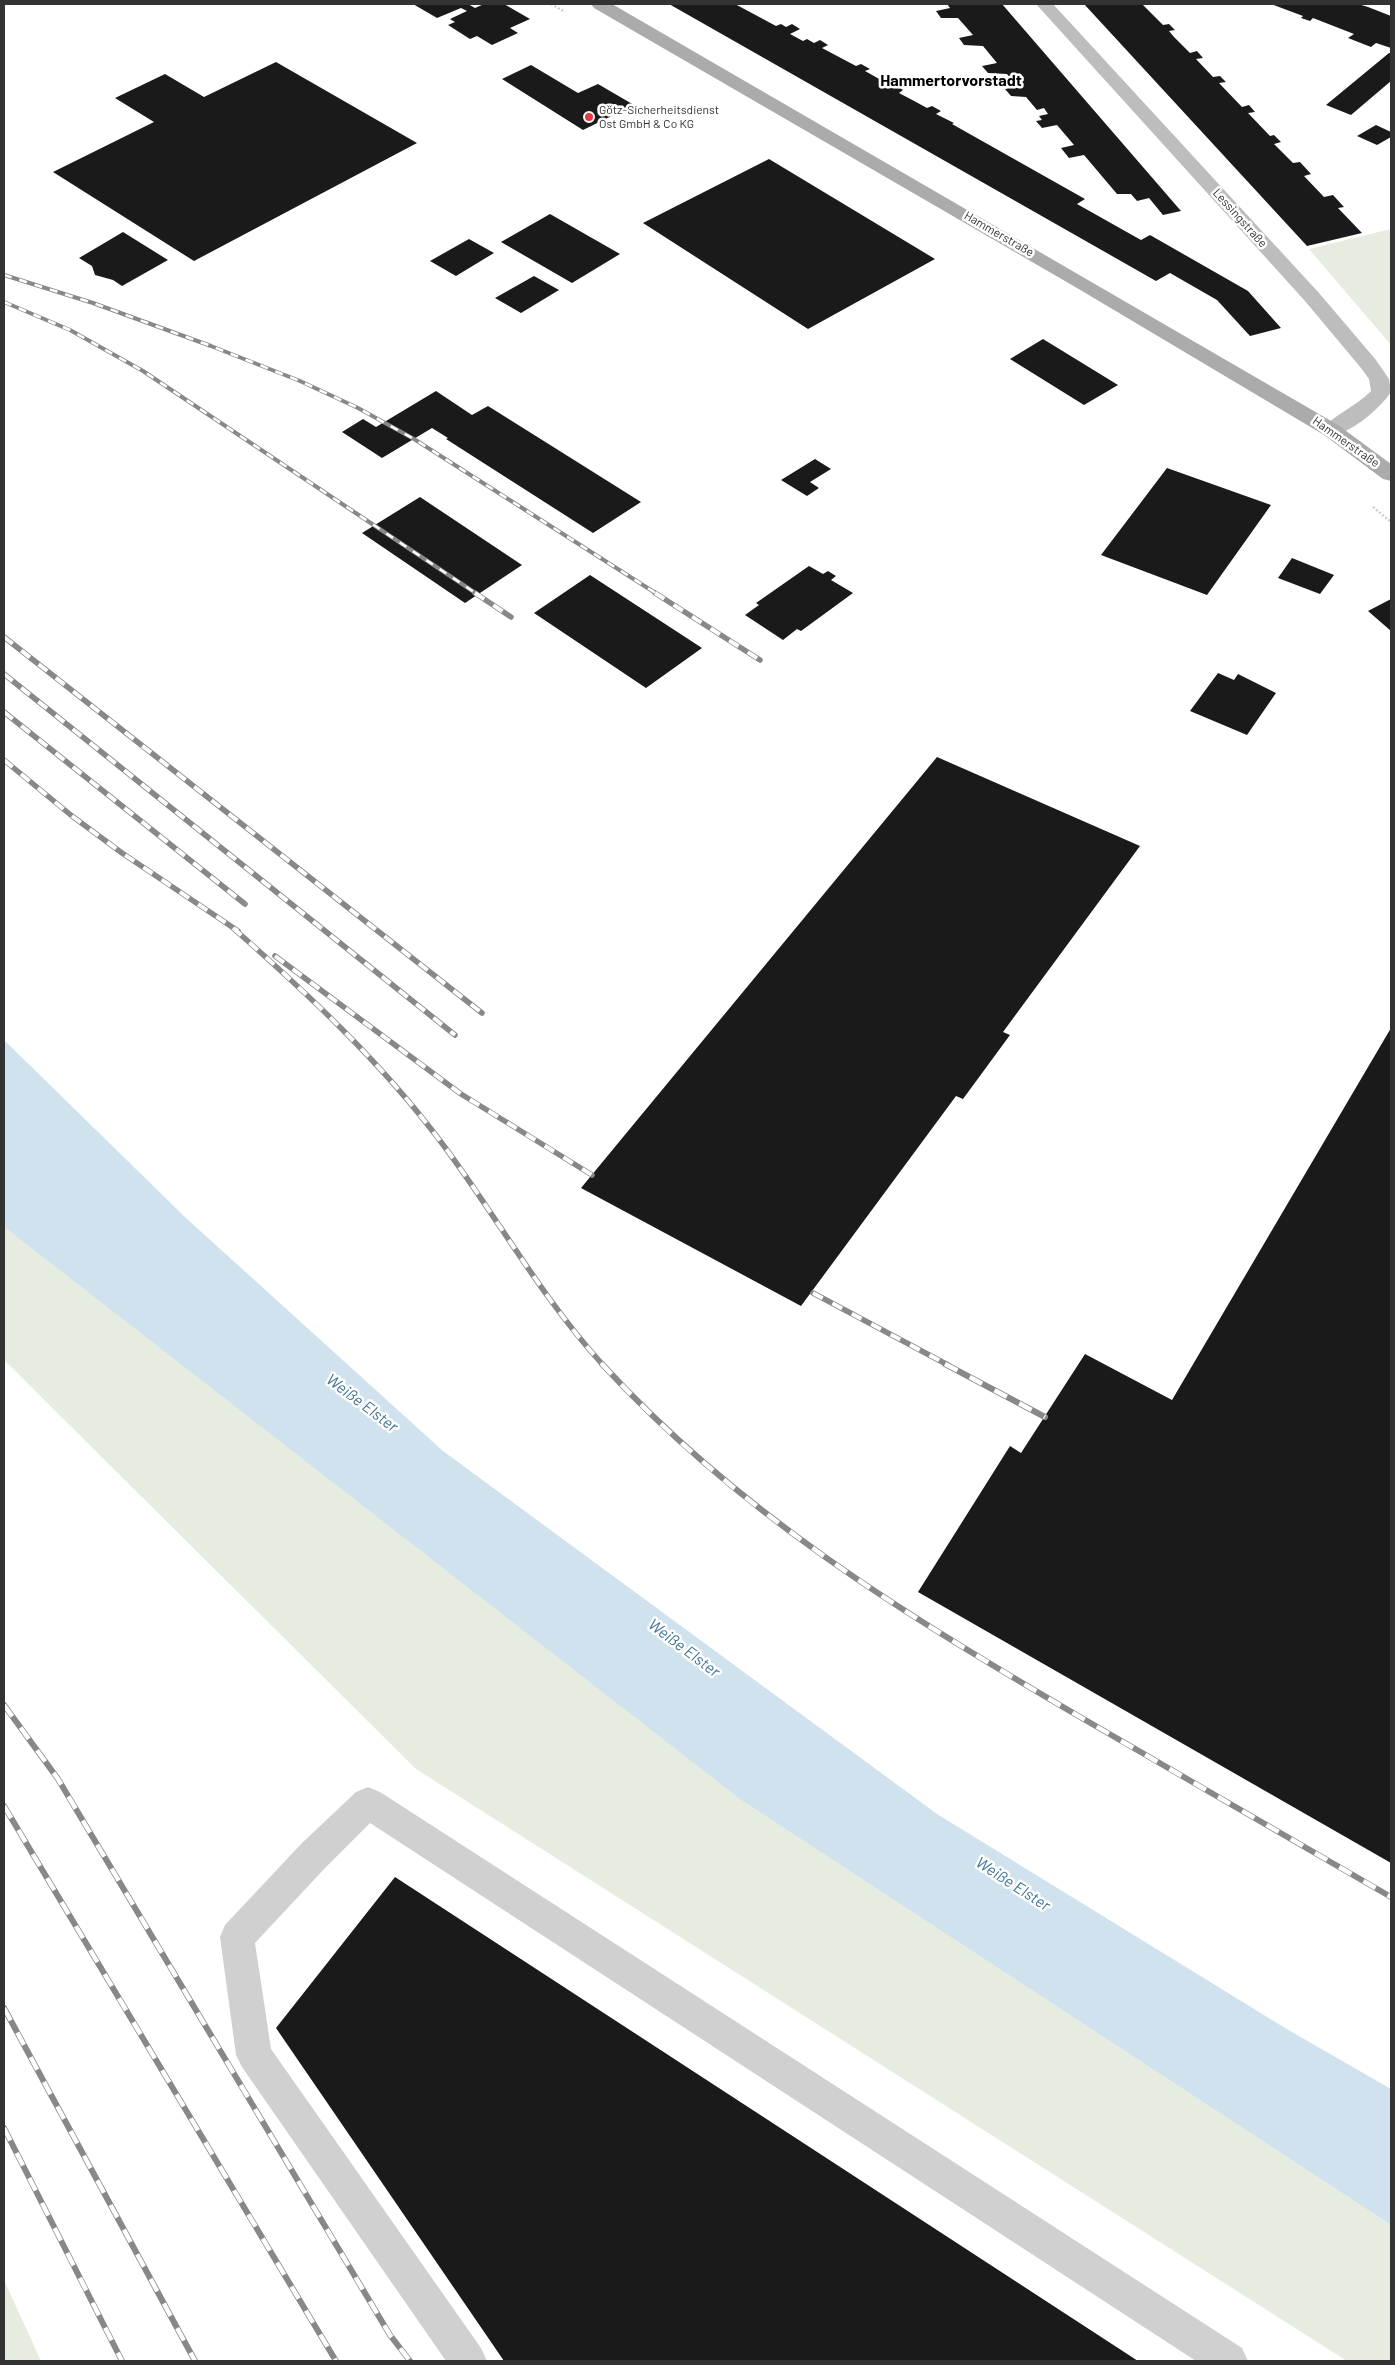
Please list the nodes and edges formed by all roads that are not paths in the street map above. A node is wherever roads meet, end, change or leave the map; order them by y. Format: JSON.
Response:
{"nodes":[{"id":1,"x":600,"y":4,"type":"edge"},
{"id":2,"x":1044,"y":4,"type":"edge"},
{"id":3,"x":1331,"y":430,"type":"junction"},
{"id":4,"x":1391,"y":474,"type":"edge"},
{"id":5,"x":468,"y":2361,"type":"edge"},
{"id":6,"x":1229,"y":2361,"type":"edge"}],
"edges":[{"from":1,"to":3,"type":"main road","name":"Hammerstraße"},
{"from":2,"to":3,"type":"main road","name":"Lessingstraße"},
{"from":3,"to":4,"type":"main road","name":"Hammerstraße"},
{"from":5,"to":6,"type":"lane"}]}
